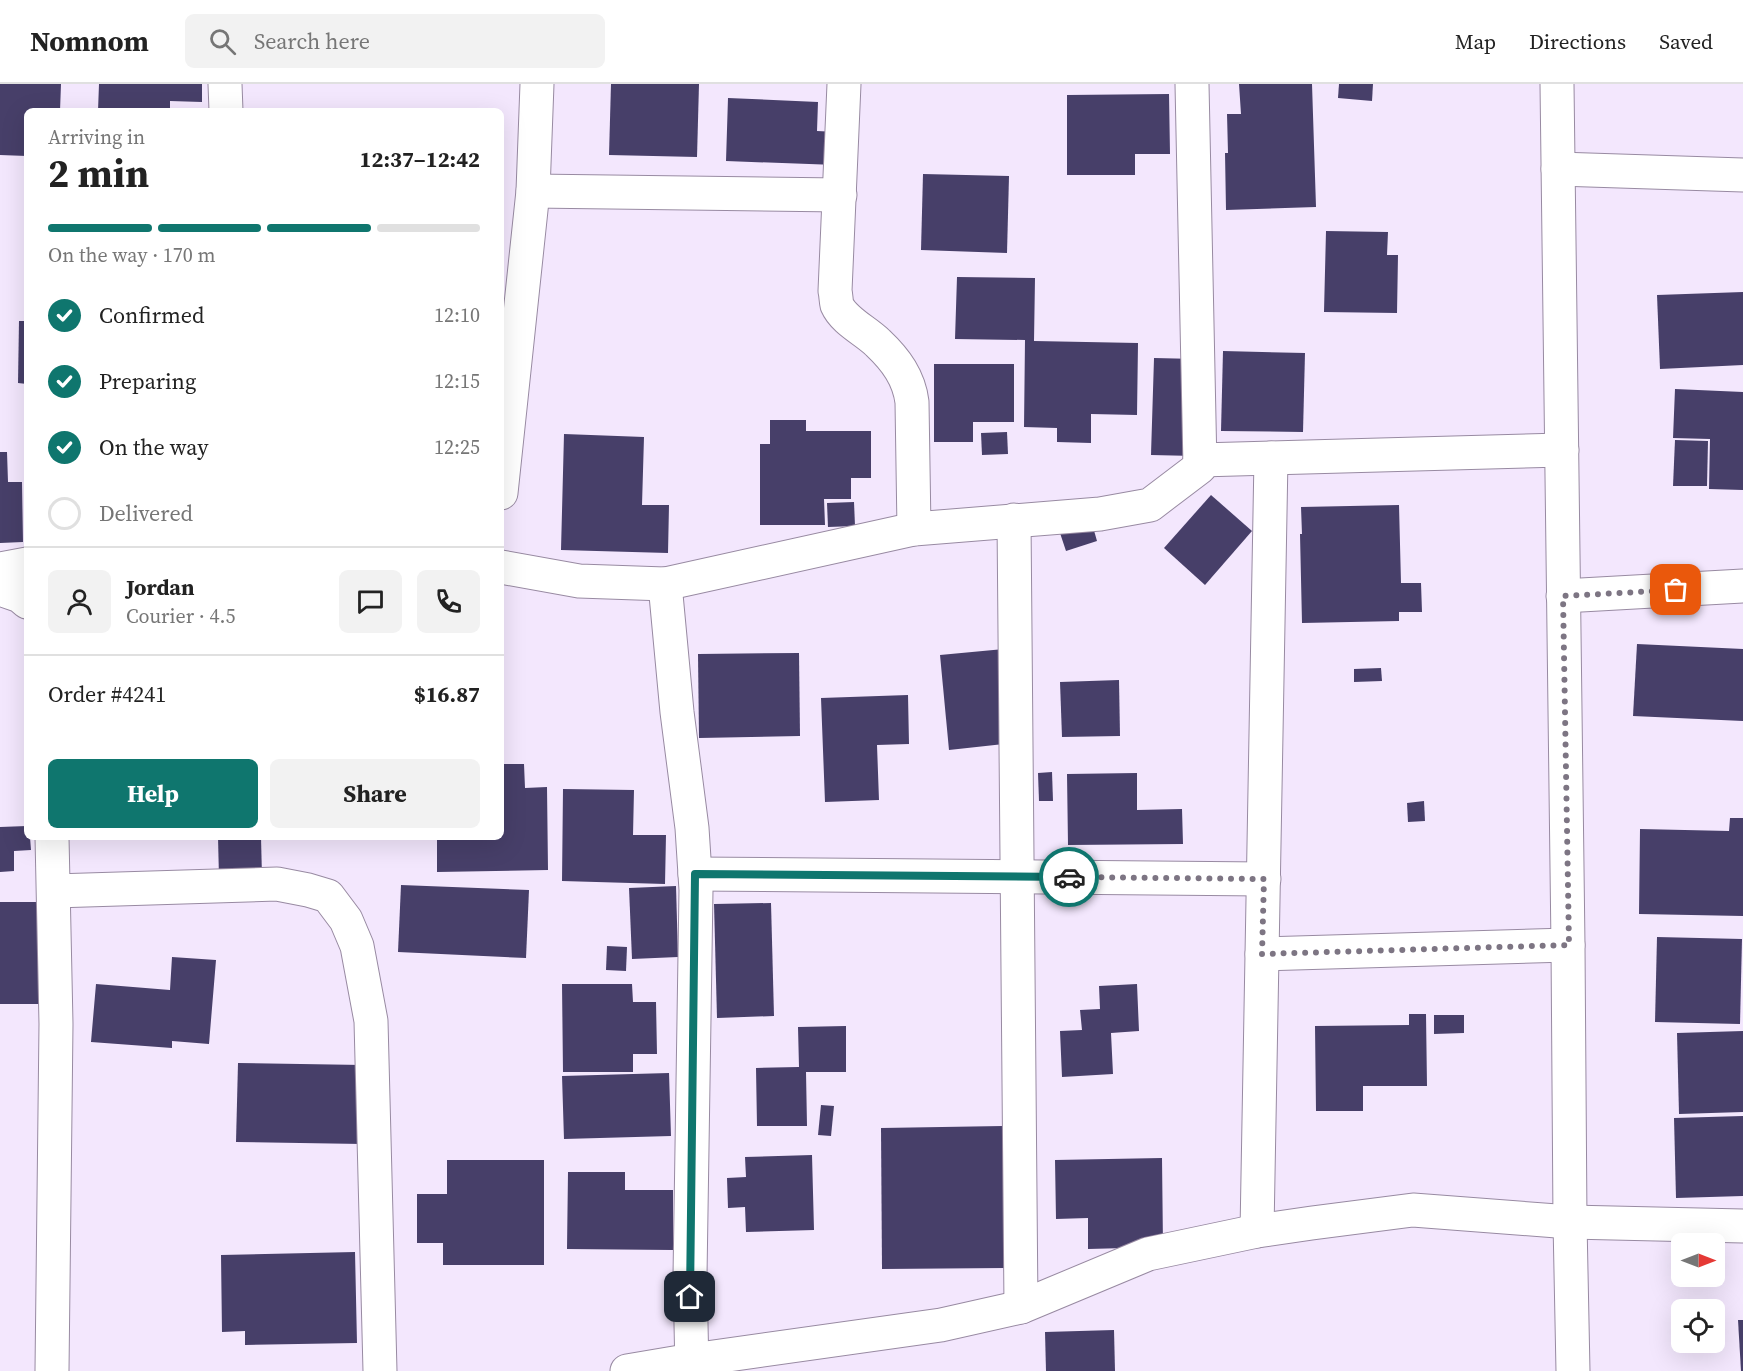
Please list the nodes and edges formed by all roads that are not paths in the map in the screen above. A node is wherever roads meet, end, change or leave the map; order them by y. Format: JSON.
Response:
{"nodes":[{"id":1,"x":225,"y":84,"type":"edge"},
{"id":2,"x":537,"y":84,"type":"edge"},
{"id":3,"x":844,"y":84,"type":"edge"},
{"id":4,"x":1192,"y":84,"type":"edge"},
{"id":5,"x":1557,"y":84,"type":"edge"},
{"id":6,"x":226,"y":108,"type":"edge"},
{"id":7,"x":1558,"y":169,"type":"junction"},
{"id":8,"x":1743,"y":175,"type":"edge"},
{"id":9,"x":533,"y":190,"type":"junction"},
{"id":10,"x":840,"y":195,"type":"junction"},
{"id":11,"x":1562,"y":450,"type":"junction"},
{"id":12,"x":504,"y":452,"type":"edge"},
{"id":13,"x":1271,"y":458,"type":"junction"},
{"id":14,"x":1200,"y":460,"type":"junction"},
{"id":15,"x":1014,"y":520,"type":"junction"},
{"id":16,"x":914,"y":529,"type":"junction"},
{"id":17,"x":24,"y":565,"type":"edge"},
{"id":18,"x":504,"y":568,"type":"edge"},
{"id":19,"x":0,"y":569,"type":"edge"},
{"id":20,"x":665,"y":584,"type":"junction"},
{"id":21,"x":1743,"y":586,"type":"edge"},
{"id":22,"x":0,"y":589,"type":"edge"},
{"id":23,"x":1563,"y":596,"type":"junction"},
{"id":24,"x":24,"y":599,"type":"edge"},
{"id":25,"x":52,"y":840,"type":"edge"},
{"id":26,"x":695,"y":874,"type":"junction"},
{"id":27,"x":1017,"y":877,"type":"junction"},
{"id":28,"x":1264,"y":879,"type":"junction"},
{"id":29,"x":54,"y":891,"type":"junction"},
{"id":30,"x":1569,"y":945,"type":"junction"},
{"id":31,"x":1262,"y":954,"type":"junction"},
{"id":32,"x":1569,"y":1222,"type":"junction"},
{"id":33,"x":1743,"y":1226,"type":"edge"},
{"id":34,"x":1257,"y":1231,"type":"junction"},
{"id":35,"x":1021,"y":1307,"type":"junction"},
{"id":36,"x":692,"y":1365,"type":"edge"},
{"id":37,"x":52,"y":1371,"type":"edge"},
{"id":38,"x":380,"y":1371,"type":"edge"},
{"id":39,"x":627,"y":1371,"type":"edge"},
{"id":40,"x":1573,"y":1371,"type":"edge"}],
"edges":[{"from":1,"to":6,"type":"street"},
{"from":2,"to":9,"type":"street"},
{"from":3,"to":10,"type":"street"},
{"from":4,"to":14,"type":"street"},
{"from":5,"to":7,"type":"street"},
{"from":7,"to":8,"type":"street"},
{"from":7,"to":11,"type":"street"},
{"from":9,"to":10,"type":"street"},
{"from":9,"to":12,"type":"street"},
{"from":10,"to":16,"type":"street"},
{"from":11,"to":13,"type":"street"},
{"from":11,"to":23,"type":"street"},
{"from":13,"to":14,"type":"street"},
{"from":13,"to":28,"type":"street"},
{"from":14,"to":15,"type":"street"},
{"from":15,"to":16,"type":"street"},
{"from":15,"to":27,"type":"street"},
{"from":16,"to":20,"type":"street"},
{"from":17,"to":19,"type":"street"},
{"from":18,"to":20,"type":"street"},
{"from":20,"to":26,"type":"street"},
{"from":21,"to":23,"type":"street"},
{"from":22,"to":24,"type":"street"},
{"from":23,"to":30,"type":"street"},
{"from":25,"to":29,"type":"street"},
{"from":26,"to":27,"type":"street"},
{"from":26,"to":36,"type":"street"},
{"from":27,"to":28,"type":"street"},
{"from":27,"to":35,"type":"street"},
{"from":28,"to":31,"type":"street"},
{"from":29,"to":37,"type":"street"},
{"from":29,"to":38,"type":"street"},
{"from":30,"to":31,"type":"street"},
{"from":30,"to":32,"type":"street"},
{"from":31,"to":34,"type":"street"},
{"from":32,"to":33,"type":"street"},
{"from":32,"to":34,"type":"street"},
{"from":32,"to":40,"type":"street"},
{"from":34,"to":35,"type":"street"},
{"from":35,"to":36,"type":"street"},
{"from":36,"to":39,"type":"street"}]}
